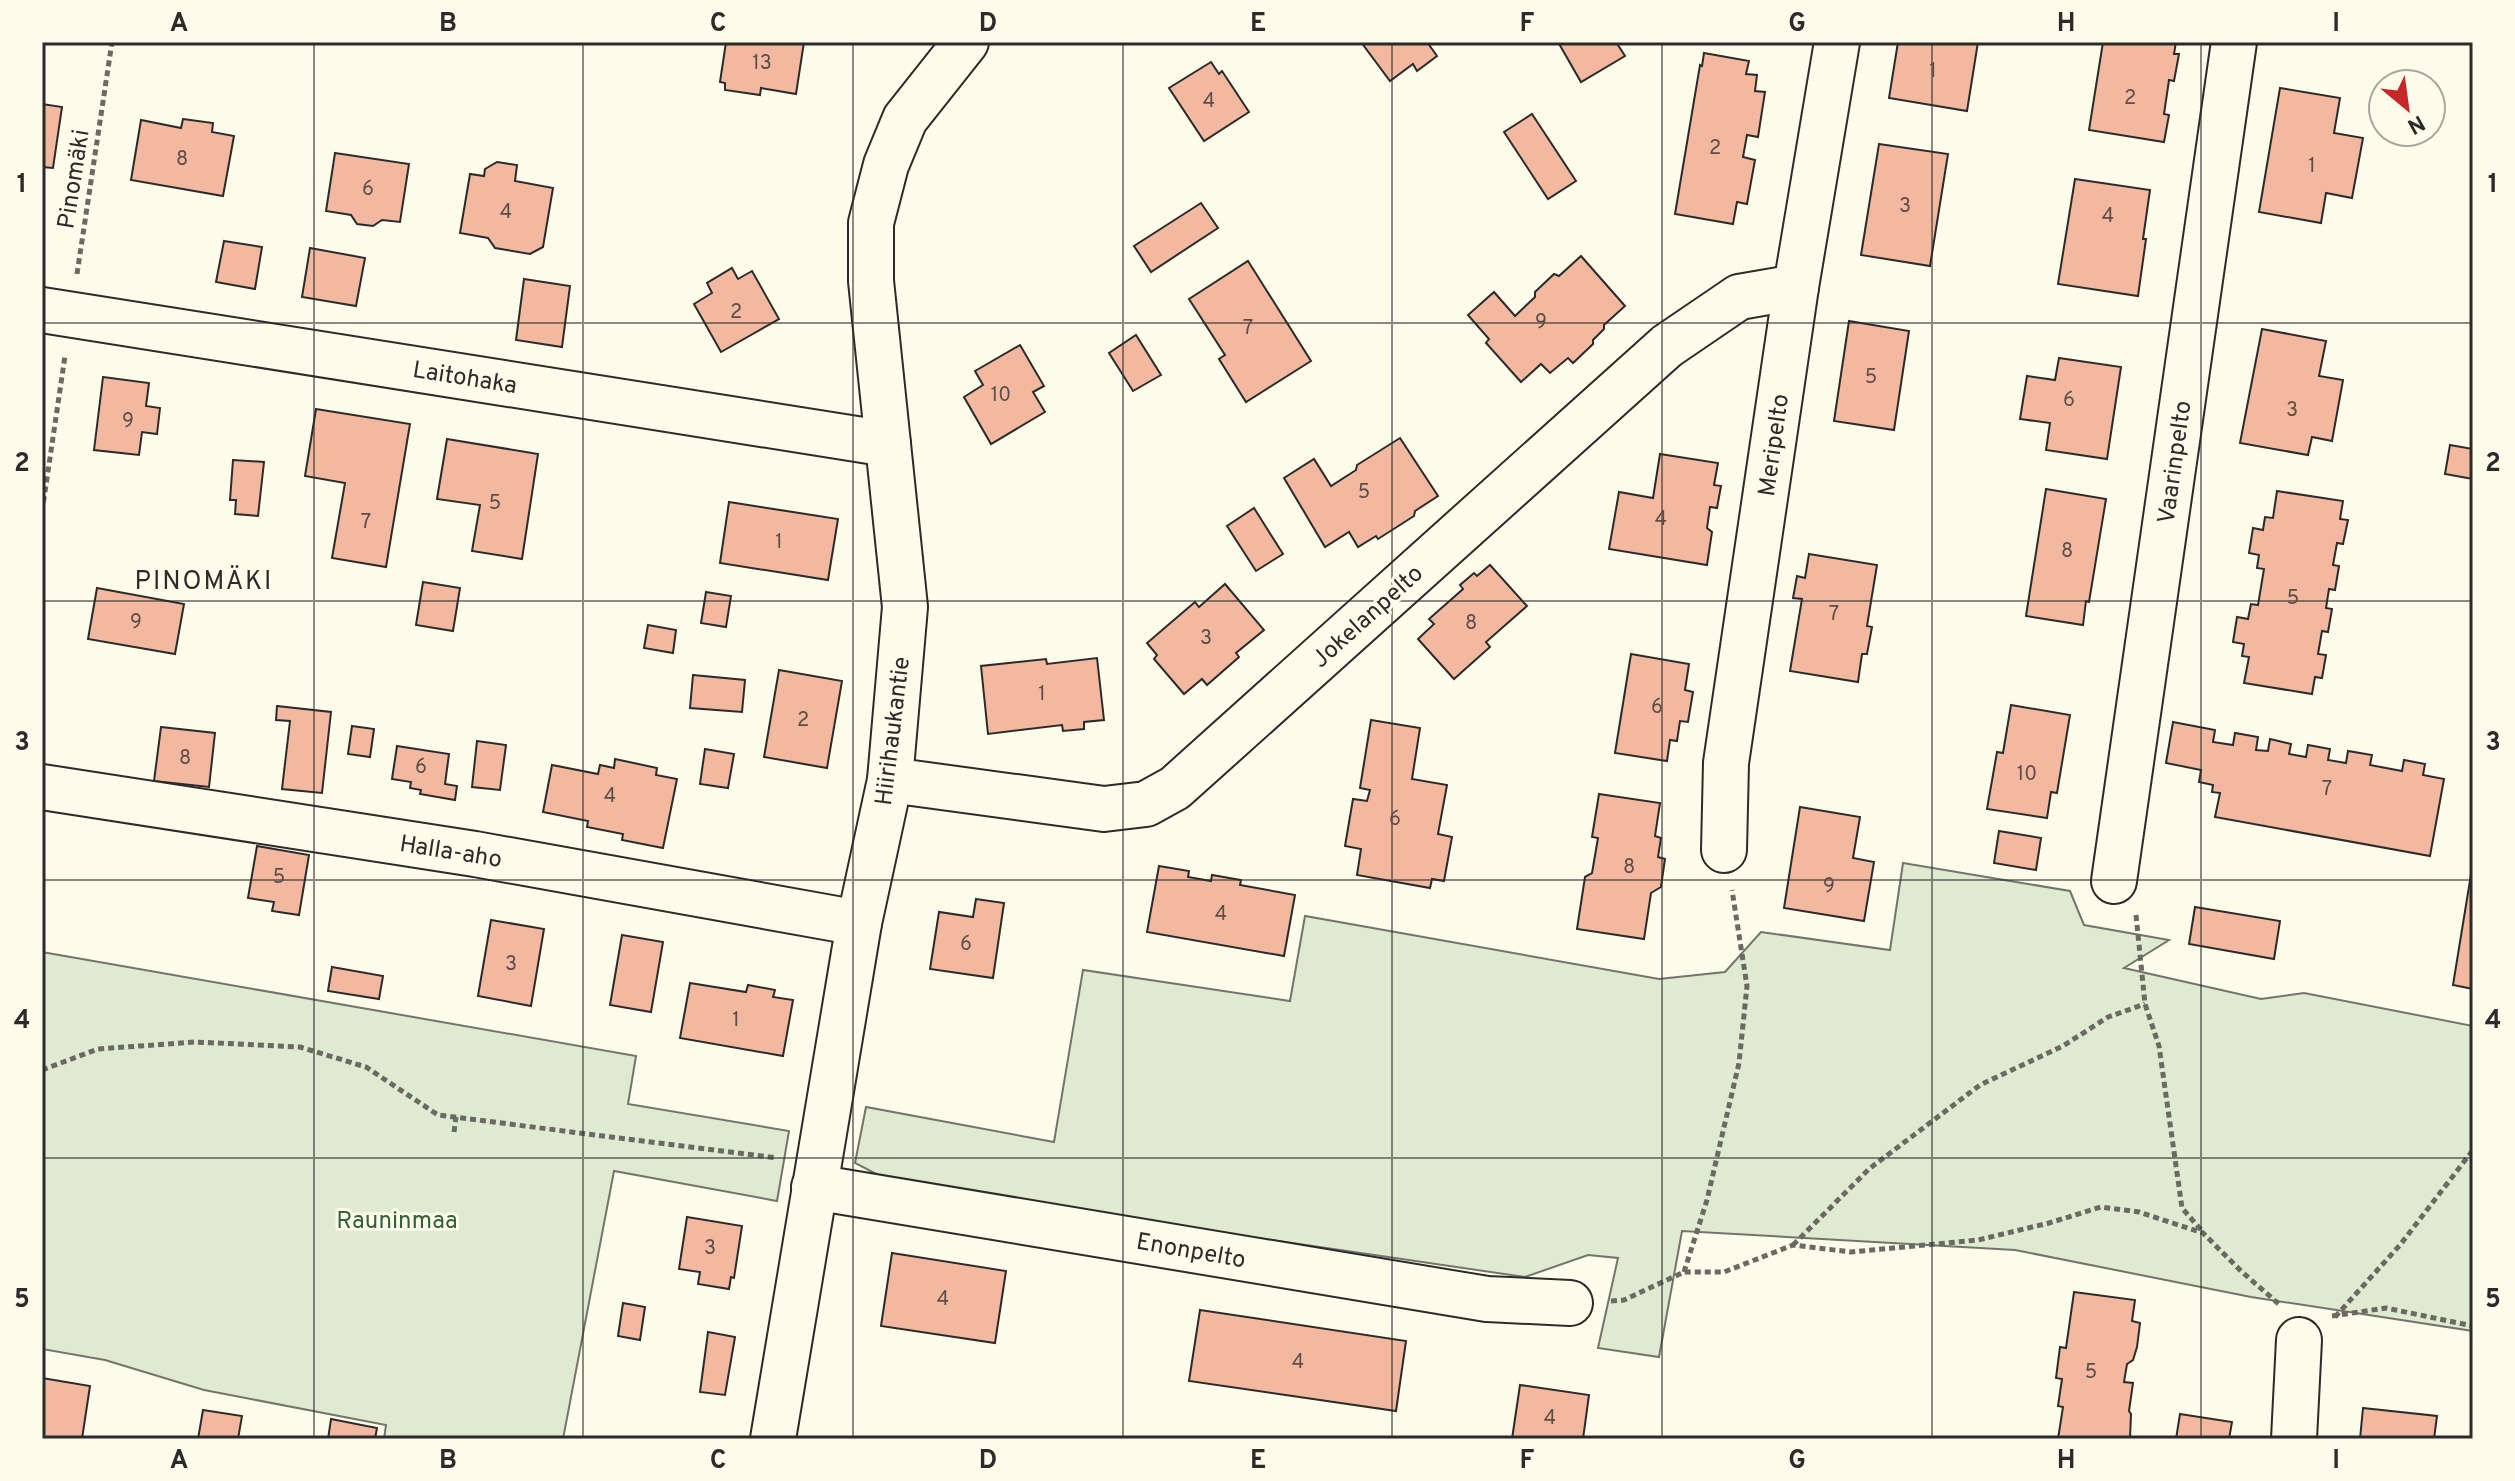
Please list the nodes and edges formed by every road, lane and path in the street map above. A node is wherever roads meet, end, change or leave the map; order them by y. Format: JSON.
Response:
{"nodes":[{"id":1,"x":112,"y":42,"type":"edge"},
{"id":2,"x":966,"y":42,"type":"edge"},
{"id":3,"x":1837,"y":42,"type":"edge"},
{"id":4,"x":2234,"y":42,"type":"edge"},
{"id":5,"x":1796,"y":287,"type":"junction"},
{"id":6,"x":56,"y":313,"type":"edge"},
{"id":7,"x":888,"y":444,"type":"junction"},
{"id":8,"x":42,"y":512,"type":"edge"},
{"id":9,"x":890,"y":780,"type":"junction"},
{"id":10,"x":42,"y":787,"type":"edge"},
{"id":11,"x":1724,"y":850,"type":"joint"},
{"id":12,"x":2114,"y":881,"type":"joint"},
{"id":13,"x":859,"y":923,"type":"junction"},
{"id":14,"x":2145,"y":1004,"type":"junction"},
{"id":15,"x":42,"y":1070,"type":"edge"},
{"id":16,"x":456,"y":1117,"type":"junction"},
{"id":17,"x":454,"y":1132,"type":"dead end"},
{"id":18,"x":2473,"y":1150,"type":"edge"},
{"id":19,"x":816,"y":1175,"type":"junction"},
{"id":20,"x":2203,"y":1233,"type":"junction"},
{"id":21,"x":1793,"y":1245,"type":"junction"},
{"id":22,"x":1684,"y":1272,"type":"junction"},
{"id":23,"x":1570,"y":1303,"type":"joint"},
{"id":24,"x":2335,"y":1317,"type":"junction"},
{"id":25,"x":2302,"y":1321,"type":"junction"},
{"id":26,"x":2473,"y":1326,"type":"edge"},
{"id":27,"x":773,"y":1439,"type":"edge"},
{"id":28,"x":2294,"y":1439,"type":"edge"}],
"edges":[{"from":1,"to":6,"type":"path","name":"Pinomäki"},
{"from":2,"to":7,"type":"street","name":"Hiirihaukantie"},
{"from":3,"to":5,"type":"street","name":"Meripelto"},
{"from":4,"to":12,"type":"street","name":"Vaarinpelto"},
{"from":5,"to":9,"type":"street","name":"Jokelanpelto"},
{"from":5,"to":11,"type":"street","name":"Meripelto"},
{"from":6,"to":7,"type":"street","name":"Laitohaka"},
{"from":6,"to":8,"type":"path","name":"Pinomäki"},
{"from":7,"to":9,"type":"street","name":"Hiirihaukantie"},
{"from":9,"to":13,"type":"street","name":"Hiirihaukantie"},
{"from":10,"to":13,"type":"street","name":"Halla-aho"},
{"from":11,"to":22,"type":"path"},
{"from":12,"to":14,"type":"path"},
{"from":13,"to":19,"type":"street","name":"Hiirihaukantie"},
{"from":14,"to":20,"type":"path"},
{"from":14,"to":21,"type":"path"},
{"from":15,"to":16,"type":"path"},
{"from":16,"to":17,"type":"path"},
{"from":16,"to":19,"type":"path"},
{"from":18,"to":24,"type":"path"},
{"from":19,"to":23,"type":"street","name":"Enonpelto"},
{"from":19,"to":27,"type":"street","name":"Hiirihaukantie"},
{"from":20,"to":21,"type":"path"},
{"from":20,"to":25,"type":"path"},
{"from":21,"to":22,"type":"path"},
{"from":22,"to":23,"type":"path"},
{"from":24,"to":25,"type":"path"},
{"from":24,"to":25,"type":"path"},
{"from":24,"to":26,"type":"path"},
{"from":25,"to":28,"type":"street"}]}
